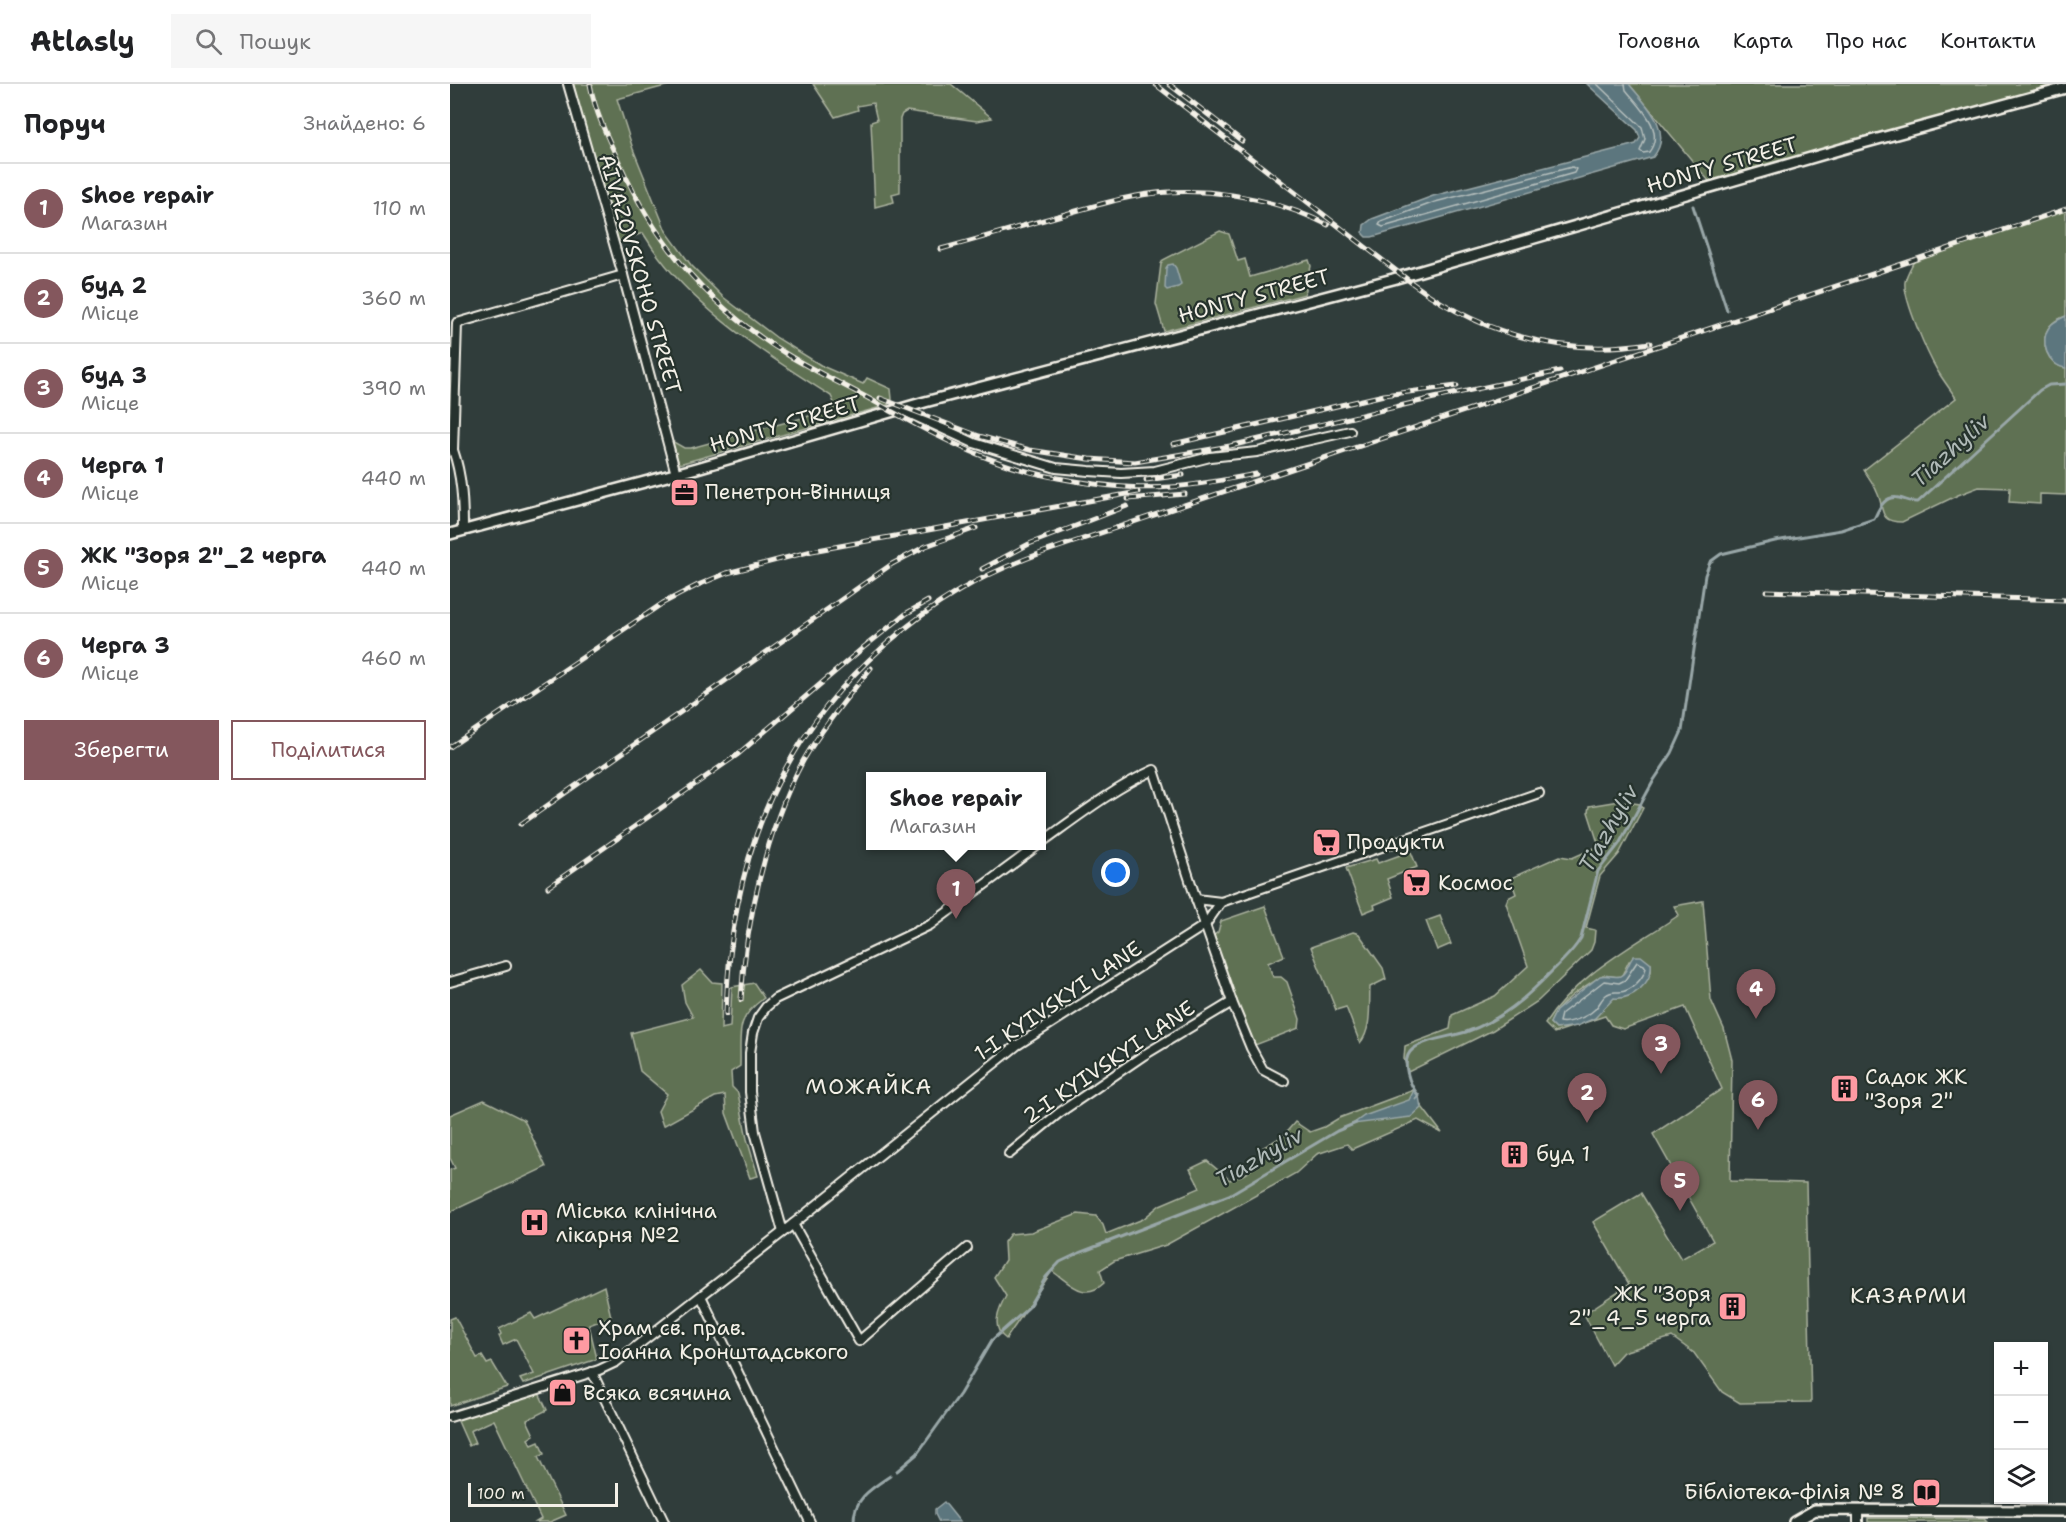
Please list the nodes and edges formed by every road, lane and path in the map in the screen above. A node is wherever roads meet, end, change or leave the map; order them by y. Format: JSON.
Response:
{"nodes":[{"id":1,"x":568,"y":84,"type":"edge"},
{"id":2,"x":2066,"y":88,"type":"edge"},
{"id":3,"x":623,"y":275,"type":"junction"},
{"id":4,"x":900,"y":409,"type":"junction"},
{"id":5,"x":1350,"y":431,"type":"dead end"},
{"id":6,"x":676,"y":474,"type":"junction"},
{"id":7,"x":463,"y":530,"type":"junction"},
{"id":8,"x":450,"y":534,"type":"edge"},
{"id":9,"x":1539,"y":793,"type":"dead end"},
{"id":10,"x":1046,"y":839,"type":"edge"},
{"id":11,"x":1032,"y":850,"type":"edge"},
{"id":12,"x":1196,"y":899,"type":"junction"},
{"id":13,"x":1221,"y":902,"type":"junction"},
{"id":14,"x":1205,"y":925,"type":"junction"},
{"id":15,"x":506,"y":966,"type":"dead end"},
{"id":16,"x":450,"y":982,"type":"edge"},
{"id":17,"x":1232,"y":1002,"type":"junction"},
{"id":18,"x":1284,"y":1082,"type":"dead end"},
{"id":19,"x":1009,"y":1154,"type":"dead end"},
{"id":20,"x":793,"y":1224,"type":"junction"},
{"id":21,"x":783,"y":1232,"type":"junction"},
{"id":22,"x":967,"y":1248,"type":"dead end"},
{"id":23,"x":701,"y":1296,"type":"junction"},
{"id":24,"x":592,"y":1372,"type":"junction"},
{"id":25,"x":450,"y":1417,"type":"edge"},
{"id":26,"x":1858,"y":1510,"type":"junction"},
{"id":27,"x":2066,"y":1511,"type":"edge"},
{"id":28,"x":664,"y":1522,"type":"edge"},
{"id":29,"x":810,"y":1522,"type":"edge"},
{"id":30,"x":1794,"y":1522,"type":"edge"},
{"id":31,"x":1858,"y":1522,"type":"edge"}],
"edges":[{"from":1,"to":3,"type":"street","name":"AIVAZOVSKOHO STREET"},
{"from":2,"to":4,"type":"street","name":"HONTY STREET"},
{"from":3,"to":6,"type":"street","name":"AIVAZOVSKOHO STREET"},
{"from":3,"to":7,"type":"street"},
{"from":4,"to":5,"type":"street"},
{"from":4,"to":6,"type":"street","name":"HONTY STREET"},
{"from":6,"to":7,"type":"street","name":"HONTY STREET"},
{"from":7,"to":8,"type":"street","name":"HONTY STREET"},
{"from":9,"to":13,"type":"street"},
{"from":10,"to":12,"type":"street"},
{"from":11,"to":21,"type":"street"},
{"from":12,"to":13,"type":"street"},
{"from":12,"to":14,"type":"street"},
{"from":13,"to":14,"type":"street","name":"1-I KYIVSKYI LANE"},
{"from":14,"to":17,"type":"street"},
{"from":14,"to":20,"type":"street","name":"1-I KYIVSKYI LANE"},
{"from":15,"to":16,"type":"street"},
{"from":17,"to":18,"type":"street"},
{"from":17,"to":19,"type":"street","name":"2-I KYIVSKYI LANE"},
{"from":20,"to":21,"type":"street","name":"1-I KYIVSKYI LANE"},
{"from":20,"to":22,"type":"street"},
{"from":21,"to":23,"type":"street","name":"1-I KYIVSKYI LANE"},
{"from":23,"to":24,"type":"street","name":"1-I KYIVSKYI LANE"},
{"from":23,"to":29,"type":"street"},
{"from":24,"to":25,"type":"street","name":"1-I KYIVSKYI LANE"},
{"from":24,"to":28,"type":"street"},
{"from":26,"to":27,"type":"street"},
{"from":26,"to":30,"type":"street"},
{"from":26,"to":31,"type":"street"}]}
